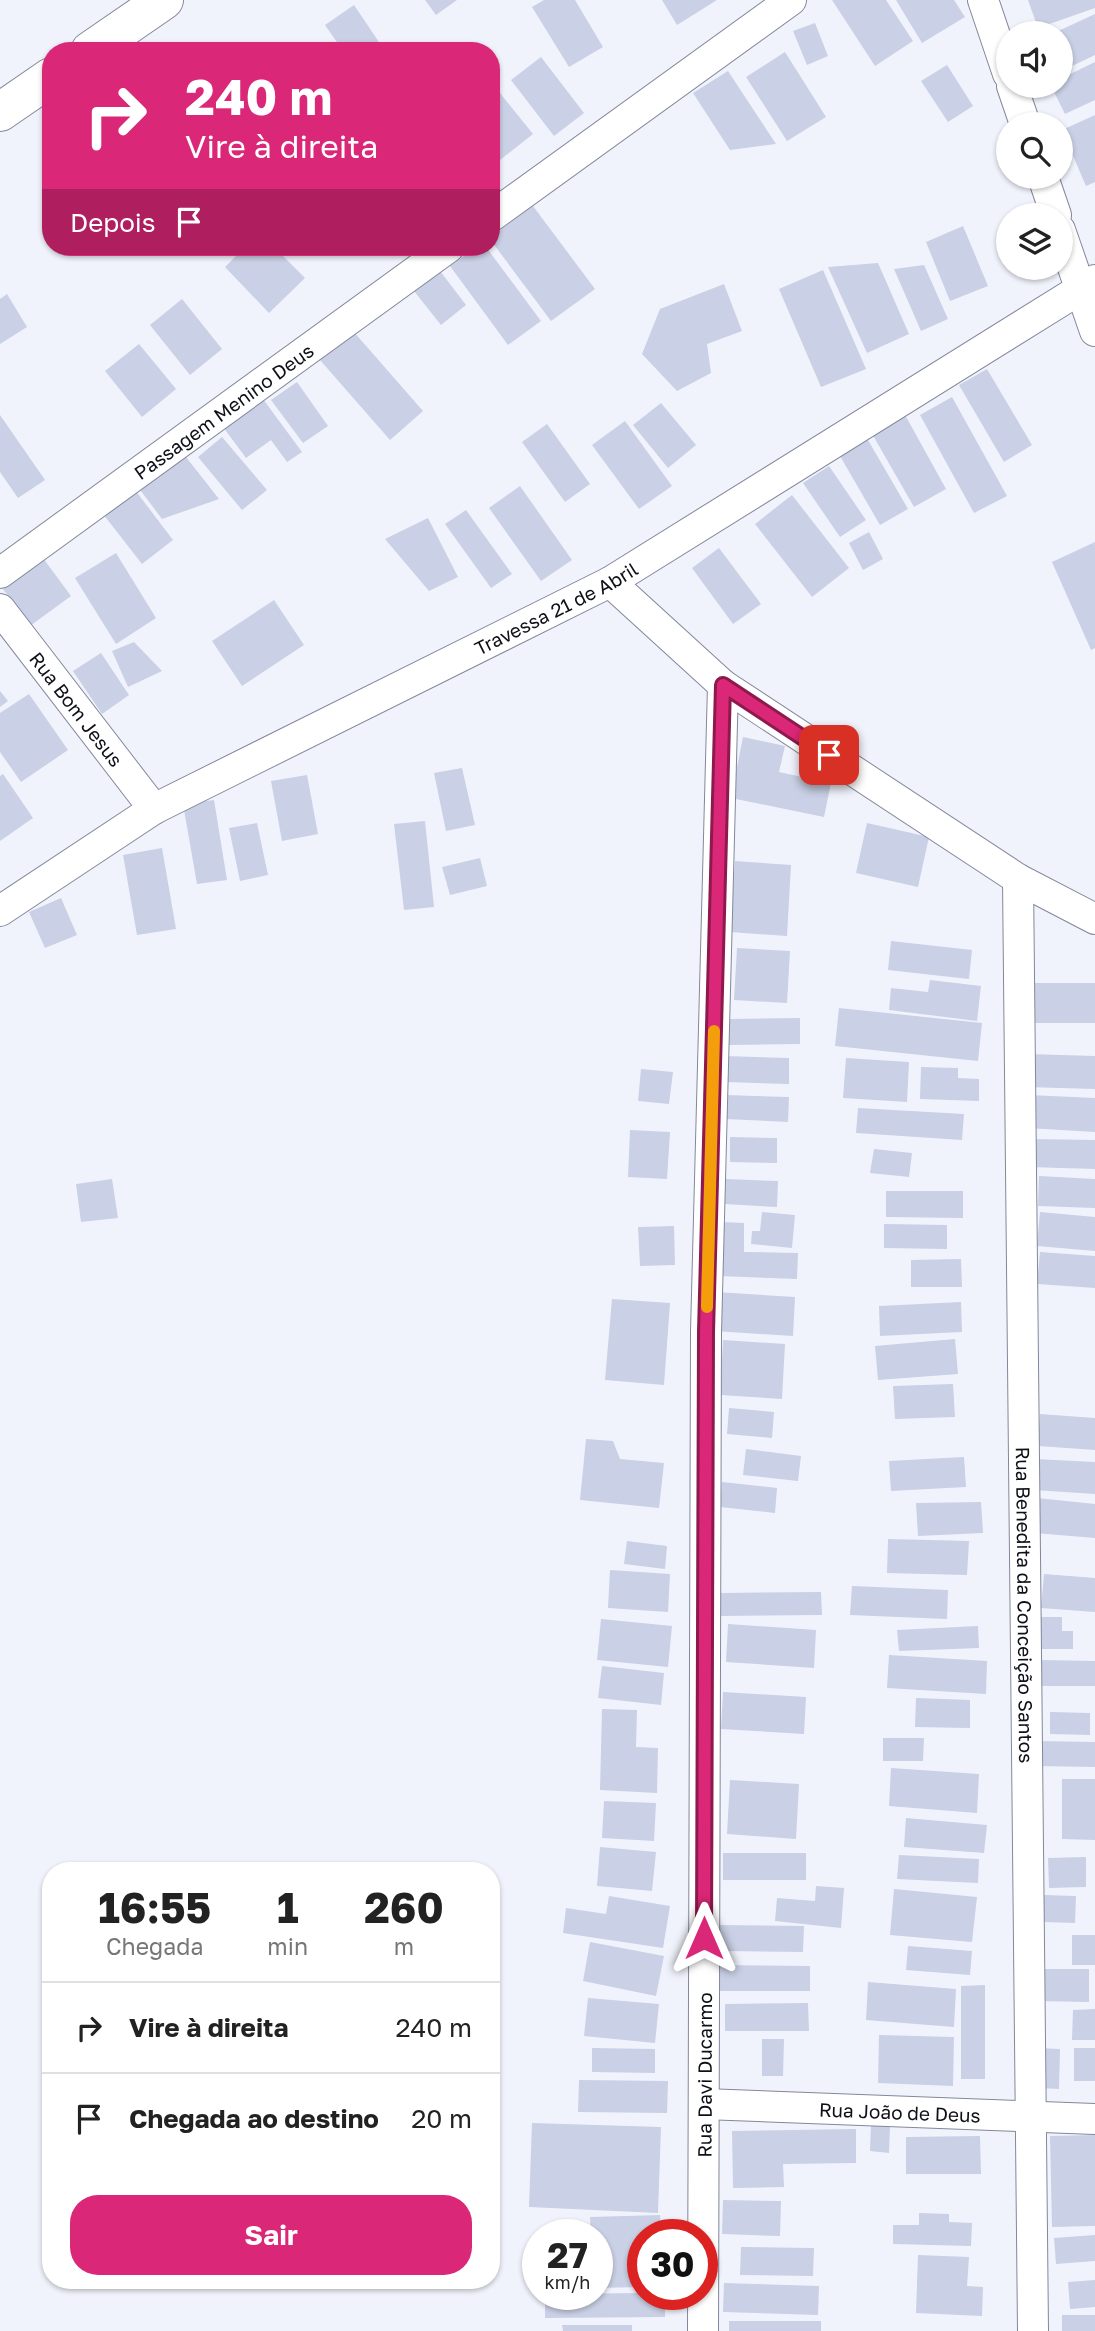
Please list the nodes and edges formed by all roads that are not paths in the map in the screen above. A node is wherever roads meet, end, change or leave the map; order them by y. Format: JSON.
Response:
{"nodes":[{"id":1,"x":164,"y":0,"type":"edge"},
{"id":2,"x":791,"y":0,"type":"edge"},
{"id":3,"x":983,"y":0,"type":"edge"},
{"id":4,"x":996,"y":38,"type":"edge"},
{"id":5,"x":103,"y":42,"type":"edge"},
{"id":6,"x":42,"y":83,"type":"edge"},
{"id":7,"x":0,"y":112,"type":"edge"},
{"id":8,"x":500,"y":210,"type":"edge"},
{"id":9,"x":437,"y":256,"type":"edge"},
{"id":10,"x":1073,"y":256,"type":"edge"},
{"id":11,"x":1087,"y":284,"type":"edge"},
{"id":12,"x":1095,"y":331,"type":"edge"},
{"id":13,"x":0,"y":573,"type":"edge"},
{"id":14,"x":610,"y":582,"type":"junction"},
{"id":15,"x":0,"y":609,"type":"edge"},
{"id":16,"x":723,"y":685,"type":"junction"},
{"id":17,"x":154,"y":809,"type":"junction"},
{"id":18,"x":1017,"y":879,"type":"junction"},
{"id":19,"x":0,"y":911,"type":"edge"},
{"id":20,"x":1095,"y":919,"type":"edge"},
{"id":21,"x":704,"y":2104,"type":"junction"},
{"id":22,"x":1029,"y":2114,"type":"junction"},
{"id":23,"x":1095,"y":2119,"type":"edge"},
{"id":24,"x":703,"y":2331,"type":"edge"},
{"id":25,"x":1033,"y":2331,"type":"edge"}],
"edges":[{"from":1,"to":5,"type":"street"},
{"from":2,"to":8,"type":"street"},
{"from":3,"to":4,"type":"street"},
{"from":6,"to":7,"type":"street"},
{"from":9,"to":13,"type":"street","name":"Passagem Menino Deus"},
{"from":10,"to":11,"type":"street"},
{"from":11,"to":12,"type":"street"},
{"from":11,"to":14,"type":"street","name":"Travessa 21 de Abril"},
{"from":14,"to":16,"type":"street"},
{"from":14,"to":17,"type":"street","name":"Travessa 21 de Abril"},
{"from":15,"to":17,"type":"street","name":"Rua Bom Jesus"},
{"from":16,"to":18,"type":"street"},
{"from":16,"to":21,"type":"street","name":"Rua Davi Ducarmo"},
{"from":17,"to":19,"type":"street","name":"Travessa 21 de Abril"},
{"from":18,"to":20,"type":"street"},
{"from":18,"to":22,"type":"street","name":"Rua Benedita da Conceição Santos"},
{"from":21,"to":22,"type":"street","name":"Rua João de Deus"},
{"from":21,"to":24,"type":"street","name":"Rua Davi Ducarmo"},
{"from":22,"to":23,"type":"street","name":"Rua João de Deus"},
{"from":22,"to":25,"type":"street","name":"Rua Benedita da Conceição Santos"}]}
